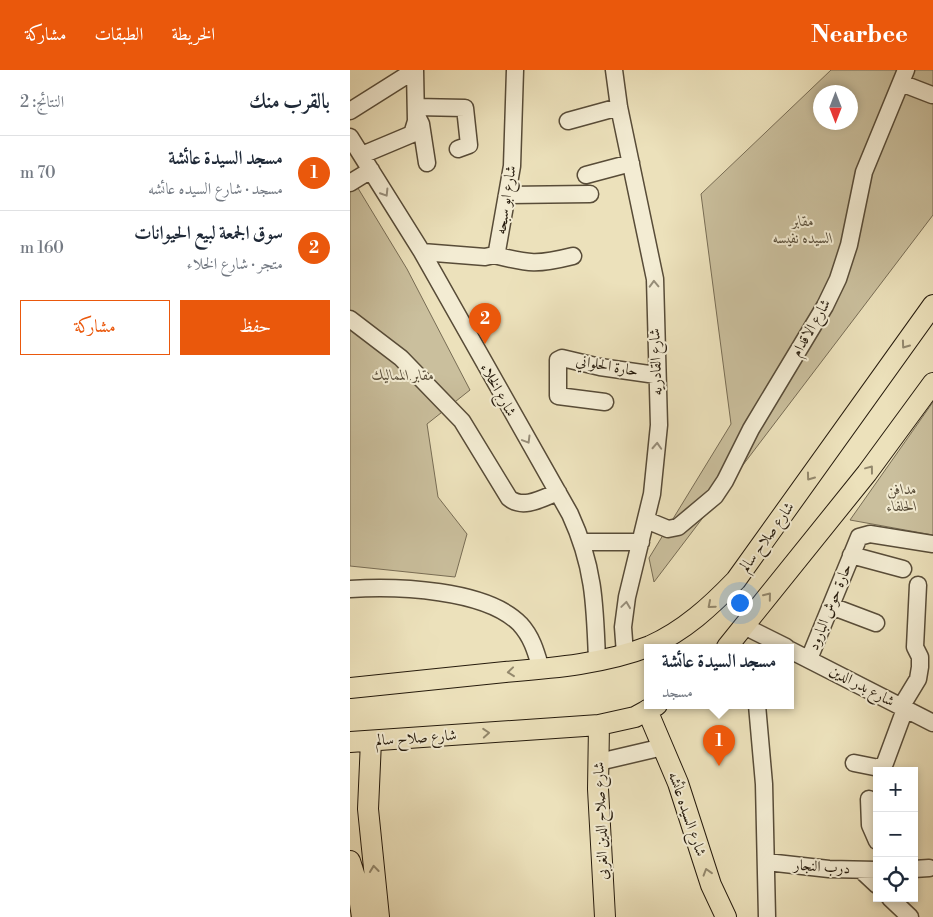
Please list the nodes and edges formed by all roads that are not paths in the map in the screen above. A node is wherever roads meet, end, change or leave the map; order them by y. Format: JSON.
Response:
{"nodes":[{"id":1,"x":415,"y":70,"type":"edge"},
{"id":2,"x":515,"y":70,"type":"edge"},
{"id":3,"x":614,"y":70,"type":"edge"},
{"id":4,"x":904,"y":77,"type":"edge"},
{"id":5,"x":932,"y":95,"type":"dead end"},
{"id":6,"x":619,"y":107,"type":"junction"},
{"id":7,"x":416,"y":110,"type":"junction"},
{"id":8,"x":350,"y":111,"type":"edge"},
{"id":9,"x":568,"y":121,"type":"dead end"},
{"id":10,"x":350,"y":137,"type":"edge"},
{"id":11,"x":458,"y":149,"type":"dead end"},
{"id":12,"x":362,"y":155,"type":"junction"},
{"id":13,"x":427,"y":163,"type":"dead end"},
{"id":14,"x":631,"y":163,"type":"junction"},
{"id":15,"x":371,"y":170,"type":"junction"},
{"id":16,"x":586,"y":175,"type":"dead end"},
{"id":17,"x":350,"y":183,"type":"edge"},
{"id":18,"x":590,"y":194,"type":"dead end"},
{"id":19,"x":508,"y":196,"type":"junction"},
{"id":20,"x":422,"y":252,"type":"junction"},
{"id":21,"x":494,"y":255,"type":"junction"},
{"id":22,"x":573,"y":256,"type":"dead end"},
{"id":23,"x":933,"y":305,"type":"edge"},
{"id":24,"x":350,"y":319,"type":"edge"},
{"id":25,"x":656,"y":375,"type":"junction"},
{"id":26,"x":933,"y":383,"type":"edge"},
{"id":27,"x":605,"y":402,"type":"dead end"},
{"id":28,"x":558,"y":492,"type":"junction"},
{"id":29,"x":646,"y":520,"type":"junction"},
{"id":30,"x":583,"y":542,"type":"junction"},
{"id":31,"x":641,"y":542,"type":"junction"},
{"id":32,"x":933,"y":544,"type":"edge"},
{"id":33,"x":851,"y":555,"type":"junction"},
{"id":34,"x":904,"y":569,"type":"dead end"},
{"id":35,"x":919,"y":585,"type":"edge"},
{"id":36,"x":350,"y":589,"type":"edge"},
{"id":37,"x":831,"y":606,"type":"junction"},
{"id":38,"x":876,"y":623,"type":"dead end"},
{"id":39,"x":744,"y":626,"type":"junction"},
{"id":40,"x":652,"y":644,"type":"edge"},
{"id":41,"x":729,"y":644,"type":"edge"},
{"id":42,"x":777,"y":644,"type":"edge"},
{"id":43,"x":644,"y":647,"type":"edge"},
{"id":44,"x":794,"y":652,"type":"edge"},
{"id":45,"x":625,"y":654,"type":"junction"},
{"id":46,"x":810,"y":659,"type":"junction"},
{"id":47,"x":597,"y":660,"type":"junction"},
{"id":48,"x":541,"y":669,"type":"junction"},
{"id":49,"x":350,"y":688,"type":"edge"},
{"id":50,"x":903,"y":708,"type":"junction"},
{"id":51,"x":650,"y":709,"type":"edge"},
{"id":52,"x":652,"y":709,"type":"edge"},
{"id":53,"x":757,"y":709,"type":"edge"},
{"id":54,"x":933,"y":722,"type":"edge"},
{"id":55,"x":600,"y":725,"type":"junction"},
{"id":56,"x":372,"y":741,"type":"junction"},
{"id":57,"x":350,"y":742,"type":"edge"},
{"id":58,"x":663,"y":747,"type":"junction"},
{"id":59,"x":599,"y":762,"type":"junction"},
{"id":60,"x":854,"y":763,"type":"dead end"},
{"id":61,"x":869,"y":799,"type":"dead end"},
{"id":62,"x":873,"y":832,"type":"edge"},
{"id":63,"x":767,"y":862,"type":"junction"},
{"id":64,"x":351,"y":866,"type":"edge"},
{"id":65,"x":869,"y":870,"type":"edge"},
{"id":66,"x":894,"y":902,"type":"edge"},
{"id":67,"x":362,"y":917,"type":"edge"},
{"id":68,"x":379,"y":917,"type":"edge"},
{"id":69,"x":605,"y":917,"type":"edge"},
{"id":70,"x":726,"y":917,"type":"edge"},
{"id":71,"x":767,"y":917,"type":"edge"},
{"id":72,"x":910,"y":917,"type":"edge"}],
"edges":[{"from":1,"to":7,"type":"street"},
{"from":1,"to":8,"type":"street"},
{"from":2,"to":19,"type":"street","name":"شارع ابو سبحه"},
{"from":3,"to":6,"type":"street","name":"شارع القادريه"},
{"from":4,"to":5,"type":"street"},
{"from":4,"to":29,"type":"street","name":"شارع الاقدام"},
{"from":6,"to":9,"type":"street"},
{"from":6,"to":14,"type":"street","name":"شارع القادريه"},
{"from":7,"to":11,"type":"street"},
{"from":7,"to":12,"type":"street"},
{"from":7,"to":13,"type":"street"},
{"from":10,"to":12,"type":"street","name":"شارع الخلاء"},
{"from":12,"to":15,"type":"street","name":"شارع الخلاء"},
{"from":14,"to":16,"type":"street"},
{"from":25,"to":14,"type":"street","name":"شارع القادريه","one_way":true},
{"from":15,"to":17,"type":"street"},
{"from":15,"to":20,"type":"street","name":"شارع الخلاء","one_way":true},
{"from":18,"to":19,"type":"street"},
{"from":19,"to":21,"type":"street","name":"شارع ابو سبحه"},
{"from":20,"to":21,"type":"street","name":"شارع ابو سبحه"},
{"from":20,"to":28,"type":"street","name":"شارع الخلاء","one_way":true},
{"from":21,"to":22,"type":"street"},
{"from":23,"to":40,"type":"main road","name":"شارع صلاح سالم","one_way":true},
{"from":24,"to":28,"type":"street"},
{"from":25,"to":27,"type":"street","name":"حارة الحلواني"},
{"from":29,"to":25,"type":"street","name":"شارع القادريه","one_way":true},
{"from":39,"to":26,"type":"main road","one_way":true},
{"from":28,"to":30,"type":"street","name":"شارع الخلاء"},
{"from":29,"to":31,"type":"street","name":"شارع القادريه"},
{"from":30,"to":31,"type":"street"},
{"from":30,"to":47,"type":"street","name":"شارع الخلاء"},
{"from":45,"to":31,"type":"street","name":"شارع القادريه","one_way":true},
{"from":32,"to":33,"type":"street","name":"حارة حوش البارود"},
{"from":33,"to":34,"type":"street"},
{"from":33,"to":37,"type":"street","name":"حارة حوش البارود"},
{"from":35,"to":50,"type":"street"},
{"from":36,"to":48,"type":"street"},
{"from":37,"to":38,"type":"street"},
{"from":37,"to":46,"type":"street","name":"حارة حوش البارود"},
{"from":39,"to":41,"type":"main road"},
{"from":39,"to":42,"type":"street","name":"شارع بدر الدين"},
{"from":43,"to":45,"type":"main road","name":"شارع صلاح سالم","one_way":true},
{"from":44,"to":46,"type":"street","name":"شارع بدر الدين"},
{"from":45,"to":47,"type":"main road","name":"شارع صلاح سالم"},
{"from":46,"to":50,"type":"street","name":"شارع بدر الدين"},
{"from":47,"to":48,"type":"main road","name":"شارع صلاح سالم"},
{"from":48,"to":49,"type":"main road","name":"شارع صلاح سالم","one_way":true},
{"from":50,"to":54,"type":"street","name":"شارع بدر الدين"},
{"from":50,"to":60,"type":"street"},
{"from":51,"to":55,"type":"main road","name":"شارع صلاح سالم"},
{"from":52,"to":58,"type":"main road","name":"شارع السيده عائشه"},
{"from":53,"to":63,"type":"street"},
{"from":56,"to":55,"type":"main road","name":"شارع صلاح سالم","one_way":true},
{"from":55,"to":59,"type":"main road","name":"شارع صلاح الدين الغربى"},
{"from":56,"to":57,"type":"main road","name":"شارع صلاح سالم"},
{"from":68,"to":56,"type":"main road","one_way":true},
{"from":58,"to":59,"type":"street"},
{"from":70,"to":58,"type":"main road","name":"شارع السيده عائشه","one_way":true},
{"from":59,"to":69,"type":"main road","name":"شارع صلاح الدين الغربى"},
{"from":61,"to":62,"type":"street"},
{"from":63,"to":65,"type":"street","name":"درب النجار"},
{"from":63,"to":71,"type":"street"},
{"from":64,"to":67,"type":"main road"},
{"from":66,"to":72,"type":"street"}]}
